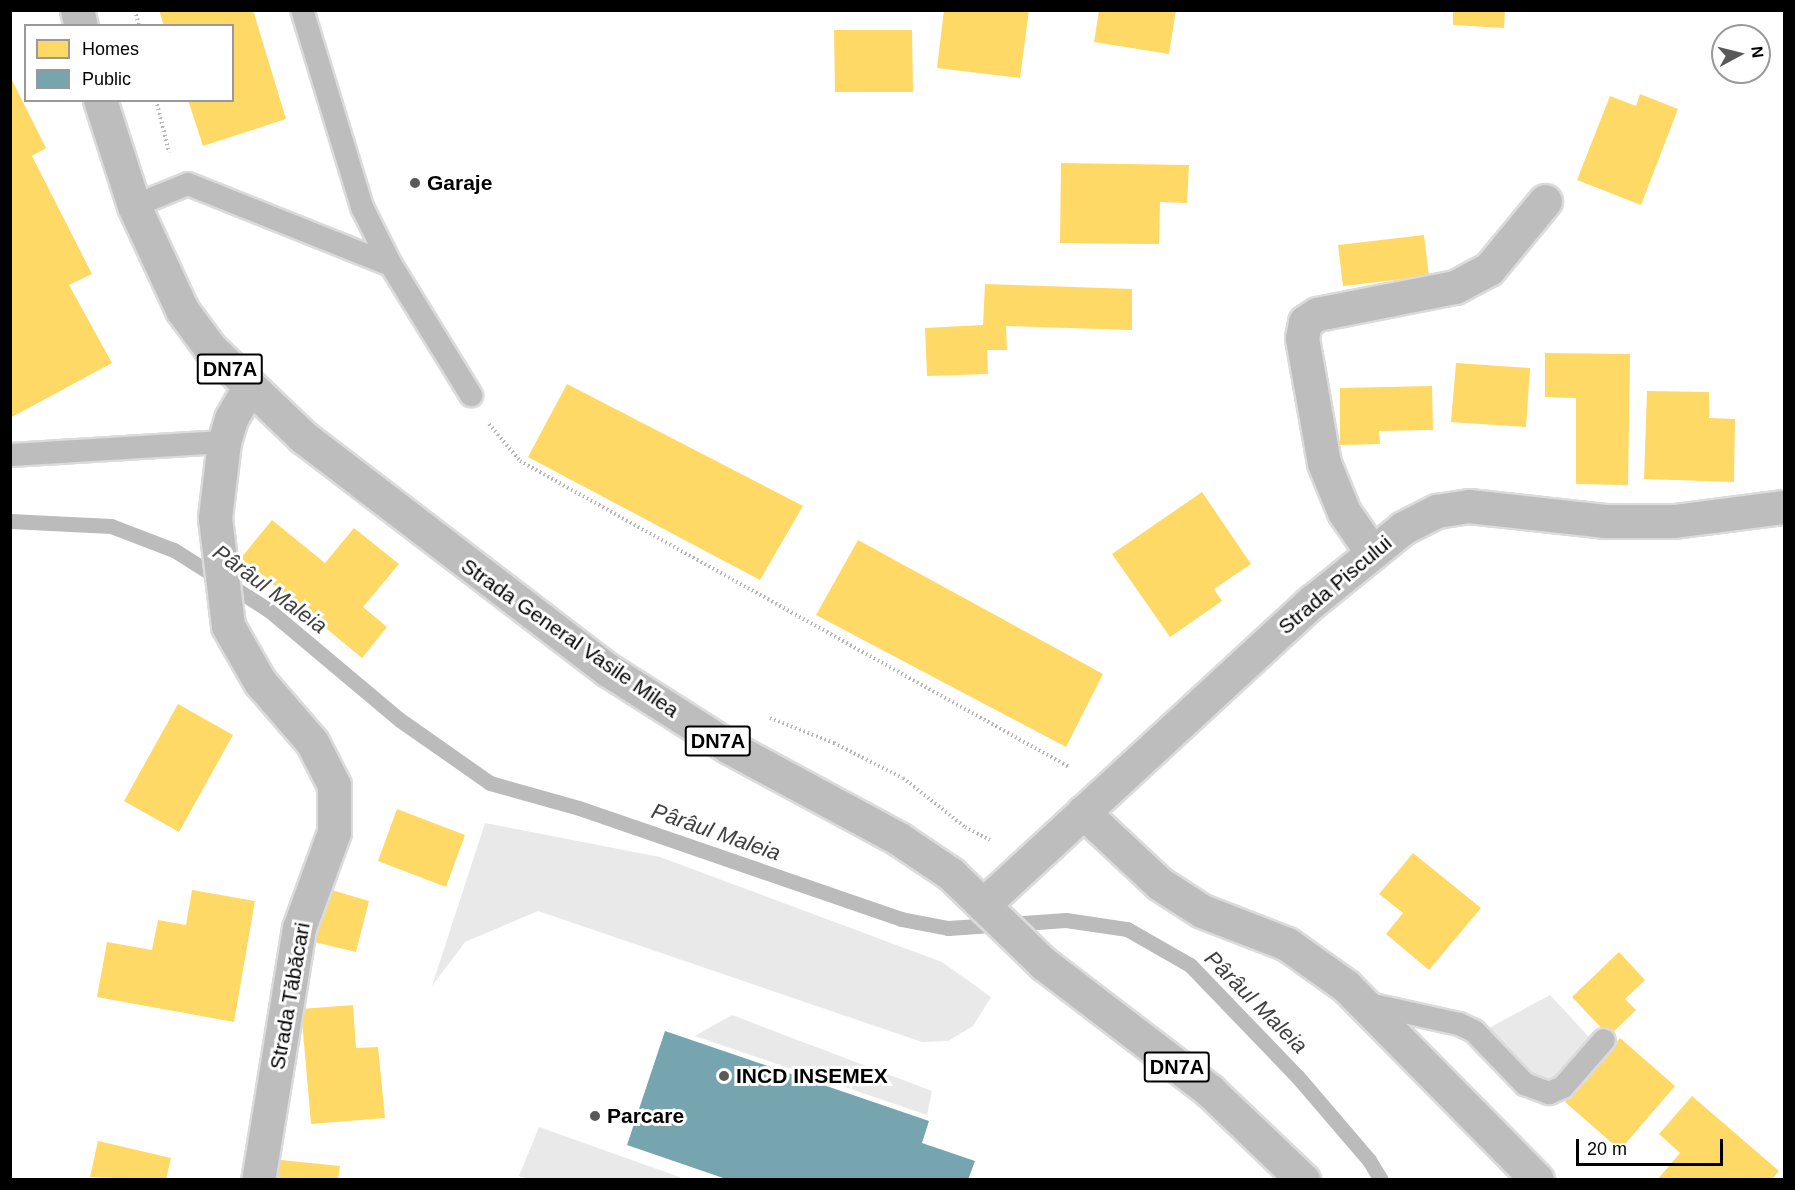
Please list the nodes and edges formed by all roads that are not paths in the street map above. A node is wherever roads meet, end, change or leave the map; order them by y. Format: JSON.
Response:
{"nodes":[{"id":1,"x":302,"y":10,"type":"edge"},
{"id":2,"x":100,"y":102,"type":"edge"},
{"id":3,"x":1545,"y":201,"type":"dead end"},
{"id":4,"x":134,"y":206,"type":"junction"},
{"id":5,"x":391,"y":266,"type":"junction"},
{"id":6,"x":248,"y":389,"type":"junction"},
{"id":7,"x":471,"y":395,"type":"road end"},
{"id":8,"x":224,"y":442,"type":"junction"},
{"id":9,"x":10,"y":455,"type":"edge"},
{"id":10,"x":1785,"y":507,"type":"edge"},
{"id":11,"x":1371,"y":551,"type":"junction"},
{"id":12,"x":1083,"y":812,"type":"junction"},
{"id":13,"x":982,"y":905,"type":"junction"},
{"id":14,"x":1364,"y":1003,"type":"junction"},
{"id":15,"x":1604,"y":1040,"type":"dead end"},
{"id":16,"x":258,"y":1179,"type":"edge"},
{"id":17,"x":1303,"y":1179,"type":"edge"},
{"id":18,"x":1537,"y":1179,"type":"edge"}],
"edges":[{"from":1,"to":5,"type":"lane"},
{"from":2,"to":4,"type":"street","name":"Strada General Vasile Milea","number":"DN7A"},
{"from":3,"to":11,"type":"street"},
{"from":4,"to":5,"type":"lane"},
{"from":4,"to":6,"type":"street","name":"Strada General Vasile Milea","number":"DN7A"},
{"from":5,"to":7,"type":"lane"},
{"from":6,"to":8,"type":"street","name":"Strada Tăbăcari"},
{"from":6,"to":13,"type":"street","name":"Strada General Vasile Milea","number":"DN7A"},
{"from":8,"to":9,"type":"lane"},
{"from":8,"to":16,"type":"street","name":"Strada Tăbăcari"},
{"from":10,"to":11,"type":"street","name":"Strada Piscului"},
{"from":11,"to":12,"type":"street","name":"Strada Piscului"},
{"from":12,"to":13,"type":"street","name":"Strada Piscului"},
{"from":12,"to":14,"type":"street"},
{"from":13,"to":17,"type":"street","name":"Strada General Vasile Milea","number":"DN7A"},
{"from":14,"to":15,"type":"lane"},
{"from":14,"to":18,"type":"street"}]}
